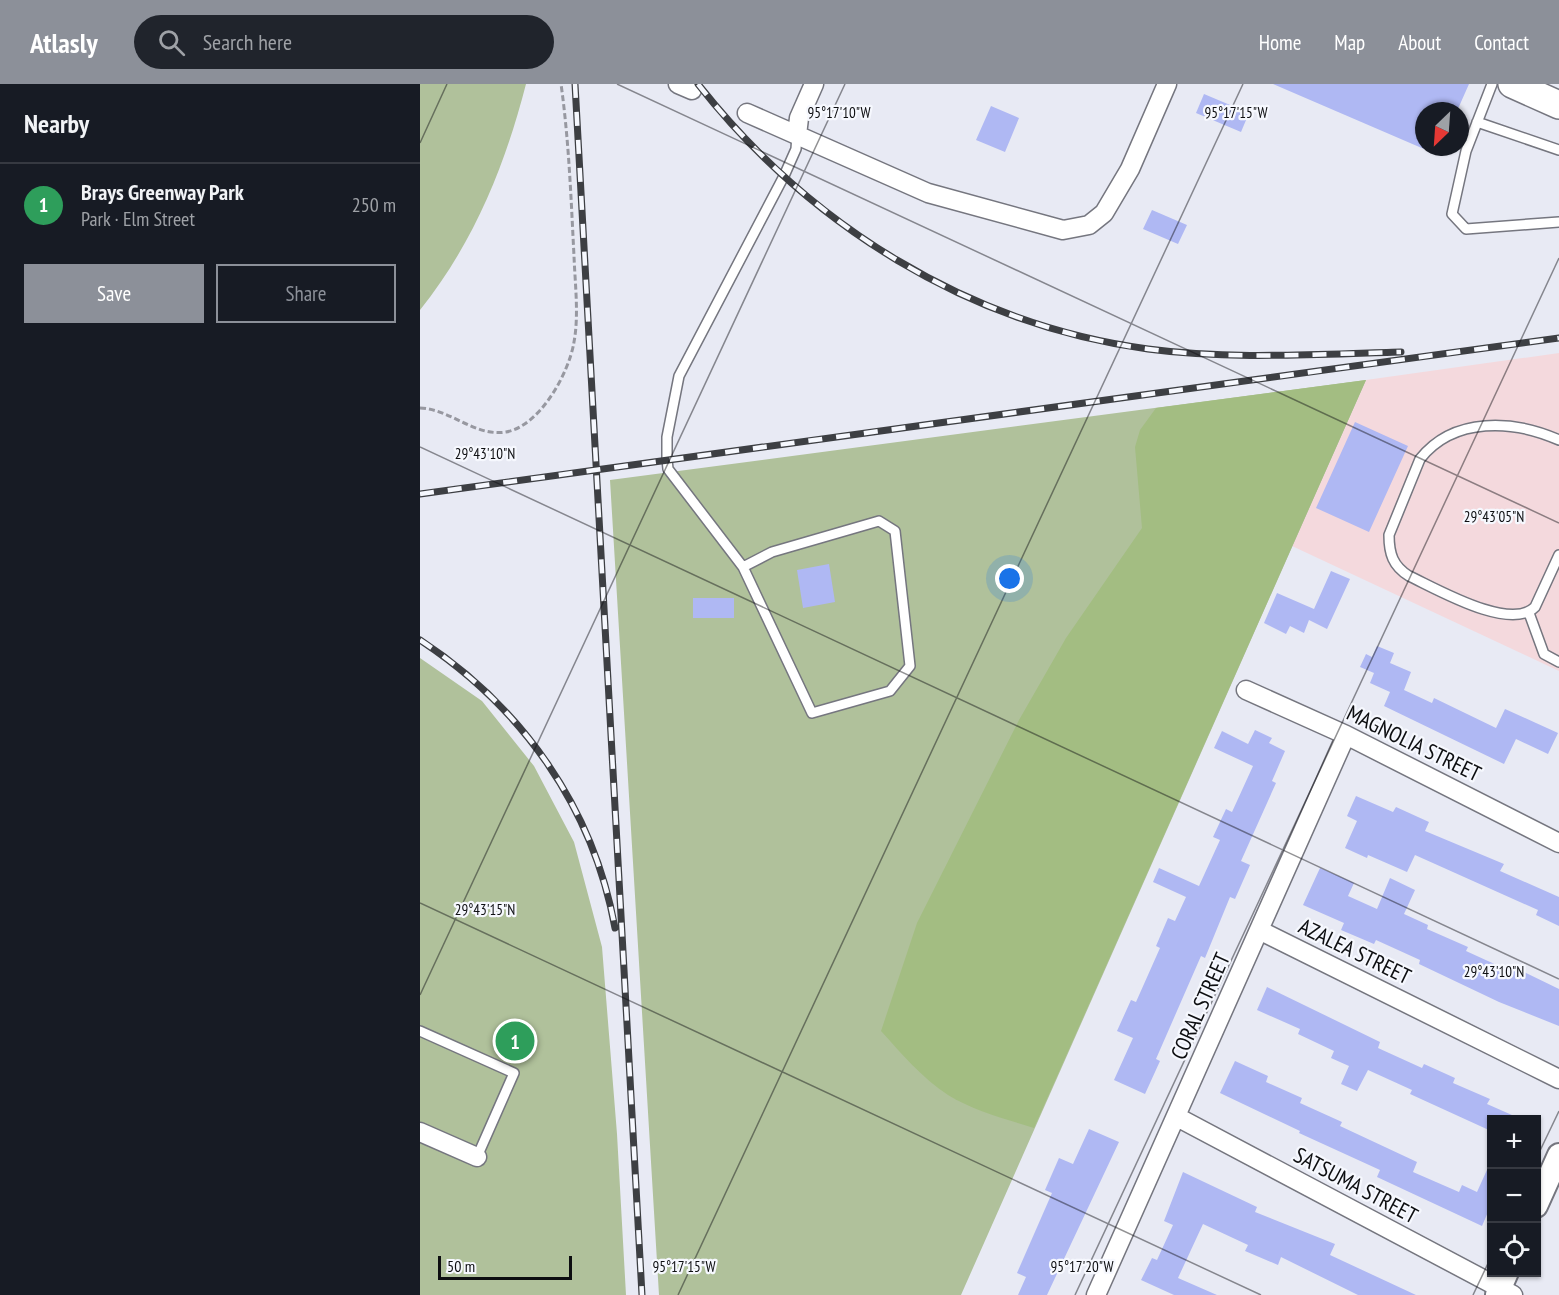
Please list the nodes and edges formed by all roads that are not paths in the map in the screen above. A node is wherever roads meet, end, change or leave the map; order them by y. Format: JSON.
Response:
{"nodes":[{"id":1,"x":814,"y":84,"type":"edge"},
{"id":2,"x":1167,"y":84,"type":"edge"},
{"id":3,"x":1492,"y":84,"type":"edge"},
{"id":4,"x":1512,"y":84,"type":"edge"},
{"id":5,"x":1559,"y":105,"type":"edge"},
{"id":6,"x":747,"y":113,"type":"dead end"},
{"id":7,"x":1477,"y":122,"type":"junction"},
{"id":8,"x":797,"y":135,"type":"junction"},
{"id":9,"x":1559,"y":150,"type":"edge"},
{"id":10,"x":1559,"y":222,"type":"edge"},
{"id":11,"x":1559,"y":440,"type":"edge"},
{"id":12,"x":1559,"y":555,"type":"edge"},
{"id":13,"x":743,"y":567,"type":"junction"},
{"id":14,"x":1529,"y":613,"type":"junction"},
{"id":15,"x":1559,"y":662,"type":"edge"},
{"id":16,"x":1246,"y":690,"type":"dead end"},
{"id":17,"x":1346,"y":735,"type":"junction"},
{"id":18,"x":1559,"y":843,"type":"edge"},
{"id":19,"x":1259,"y":930,"type":"junction"},
{"id":20,"x":420,"y":1031,"type":"edge"},
{"id":21,"x":1559,"y":1079,"type":"edge"},
{"id":22,"x":1177,"y":1117,"type":"junction"},
{"id":23,"x":420,"y":1132,"type":"edge"},
{"id":24,"x":1559,"y":1155,"type":"edge"},
{"id":25,"x":477,"y":1157,"type":"joint"},
{"id":26,"x":1541,"y":1195,"type":"edge"},
{"id":27,"x":1504,"y":1288,"type":"edge"},
{"id":28,"x":1096,"y":1295,"type":"edge"}],
"edges":[{"from":1,"to":8,"type":"street"},
{"from":2,"to":8,"type":"street"},
{"from":3,"to":7,"type":"lane"},
{"from":4,"to":5,"type":"main road"},
{"from":6,"to":8,"type":"street"},
{"from":7,"to":9,"type":"lane"},
{"from":7,"to":10,"type":"lane"},
{"from":8,"to":13,"type":"lane"},
{"from":11,"to":14,"type":"lane"},
{"from":12,"to":14,"type":"lane"},
{"from":13,"to":13,"type":"lane"},
{"from":14,"to":15,"type":"lane"},
{"from":16,"to":17,"type":"street","name":"MAGNOLIA STREET"},
{"from":17,"to":18,"type":"street","name":"MAGNOLIA STREET"},
{"from":17,"to":19,"type":"street","name":"CORAL STREET"},
{"from":19,"to":21,"type":"street","name":"AZALEA STREET"},
{"from":19,"to":22,"type":"street","name":"CORAL STREET"},
{"from":20,"to":25,"type":"lane"},
{"from":22,"to":27,"type":"street","name":"SATSUMA STREET"},
{"from":22,"to":28,"type":"street","name":"CORAL STREET"},
{"from":23,"to":25,"type":"street"},
{"from":24,"to":26,"type":"street"}]}
